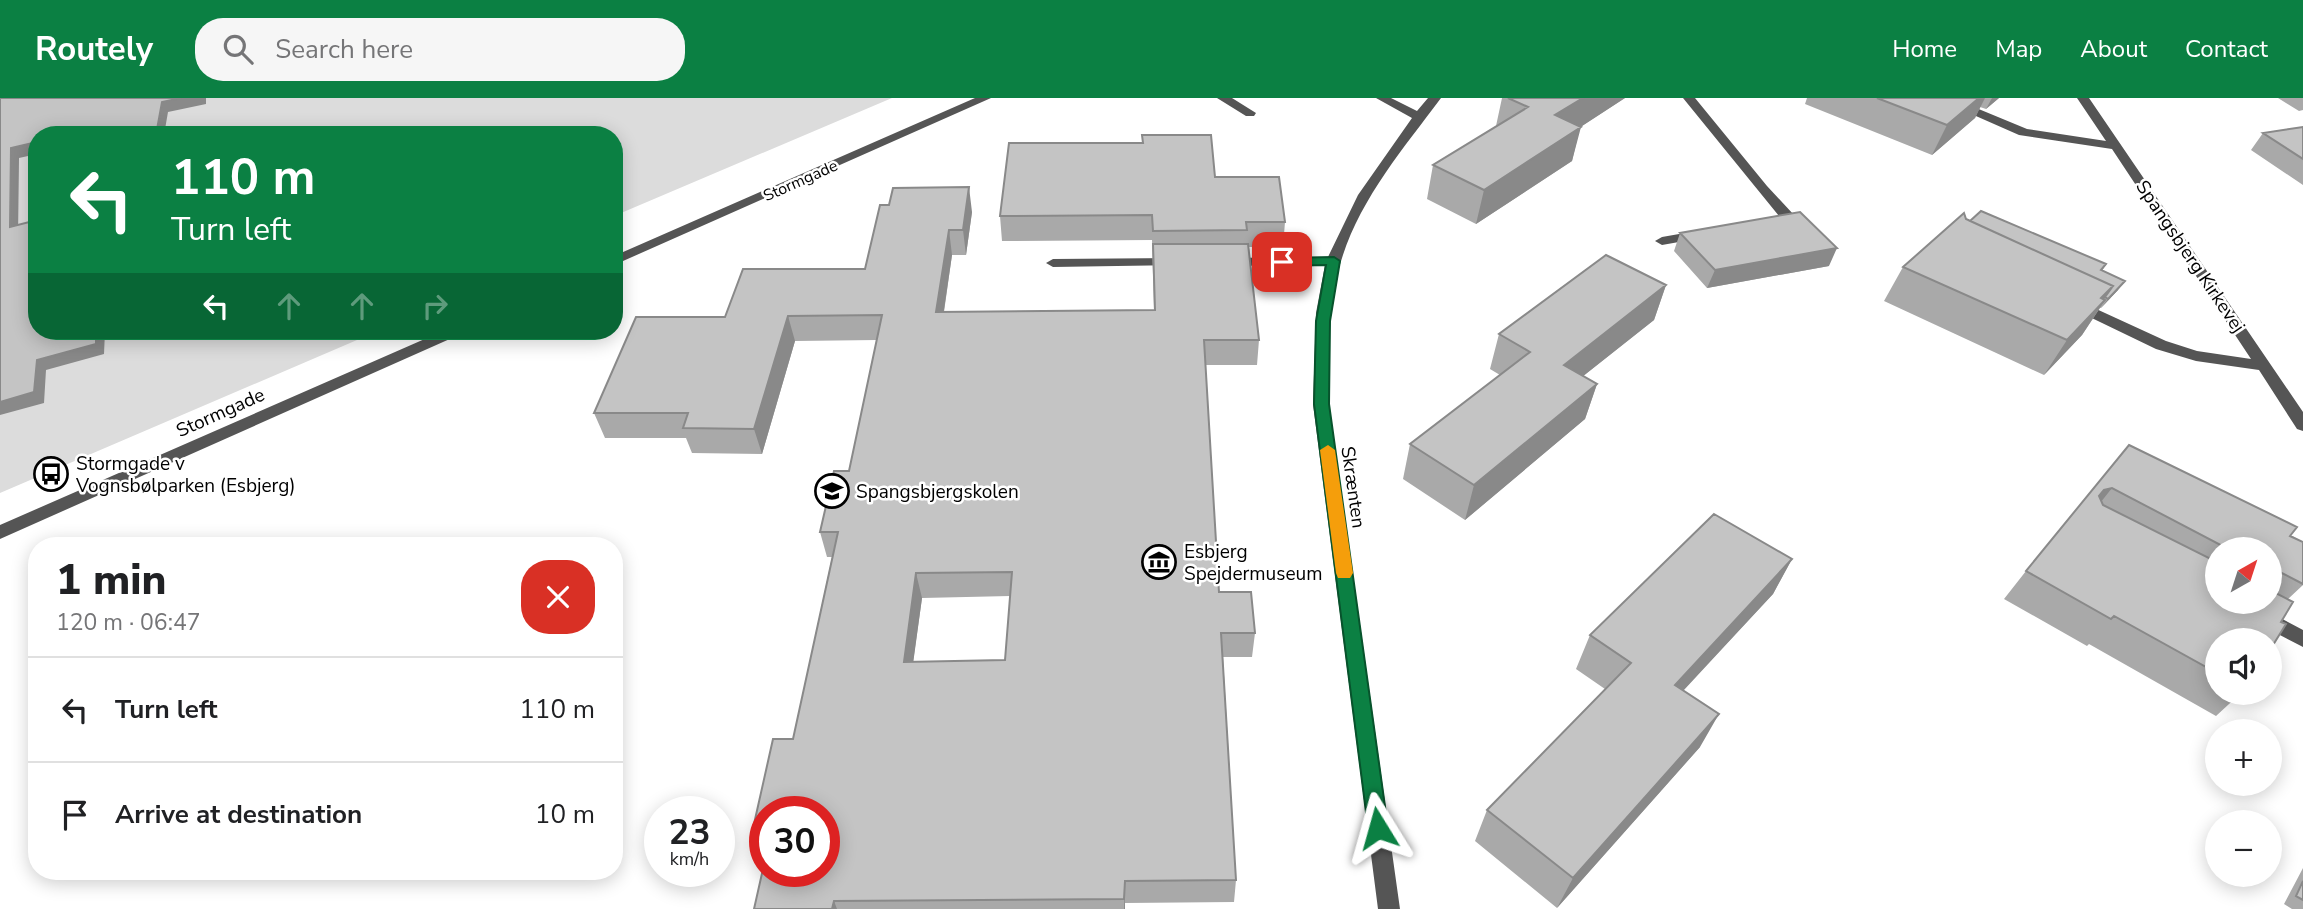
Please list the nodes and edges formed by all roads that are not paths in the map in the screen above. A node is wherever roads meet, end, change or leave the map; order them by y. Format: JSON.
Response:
{"nodes":[{"id":1,"x":985,"y":98,"type":"edge"},
{"id":2,"x":1223,"y":98,"type":"edge"},
{"id":3,"x":1382,"y":98,"type":"edge"},
{"id":4,"x":1435,"y":98,"type":"edge"},
{"id":5,"x":1689,"y":98,"type":"edge"},
{"id":6,"x":1941,"y":98,"type":"edge"},
{"id":7,"x":2083,"y":98,"type":"edge"},
{"id":8,"x":1250,"y":113,"type":"dead end"},
{"id":9,"x":1419,"y":117,"type":"junction"},
{"id":10,"x":2117,"y":146,"type":"junction"},
{"id":11,"x":1751,"y":225,"type":"edge"},
{"id":12,"x":1713,"y":232,"type":"edge"},
{"id":13,"x":1662,"y":241,"type":"dead end"},
{"id":14,"x":623,"y":257,"type":"edge"},
{"id":15,"x":1334,"y":261,"type":"junction"},
{"id":16,"x":1186,"y":262,"type":"edge"},
{"id":17,"x":1213,"y":262,"type":"edge"},
{"id":18,"x":1053,"y":263,"type":"dead end"},
{"id":19,"x":2063,"y":299,"type":"edge"},
{"id":20,"x":436,"y":340,"type":"edge"},
{"id":21,"x":2264,"y":366,"type":"junction"},
{"id":22,"x":2303,"y":425,"type":"edge"},
{"id":23,"x":0,"y":532,"type":"edge"},
{"id":24,"x":2256,"y":614,"type":"edge"},
{"id":25,"x":2303,"y":639,"type":"edge"},
{"id":26,"x":1389,"y":909,"type":"edge"}],
"edges":[{"from":1,"to":14,"type":"street","name":"Stormgade"},
{"from":2,"to":8,"type":"street"},
{"from":3,"to":9,"type":"street"},
{"from":4,"to":9,"type":"street","name":"Skrænten"},
{"from":5,"to":11,"type":"street"},
{"from":6,"to":10,"type":"street"},
{"from":7,"to":10,"type":"street","name":"Spangsbjerg Kirkevej"},
{"from":9,"to":15,"type":"street","name":"Skrænten"},
{"from":10,"to":21,"type":"street","name":"Spangsbjerg Kirkevej"},
{"from":12,"to":13,"type":"street"},
{"from":15,"to":17,"type":"street"},
{"from":15,"to":26,"type":"street","name":"Skrænten"},
{"from":16,"to":18,"type":"street"},
{"from":19,"to":21,"type":"street","name":"Spangsbjerg Kirkevej"},
{"from":20,"to":23,"type":"street","name":"Stormgade"},
{"from":21,"to":22,"type":"street","name":"Spangsbjerg Kirkevej"},
{"from":24,"to":25,"type":"street"}]}
